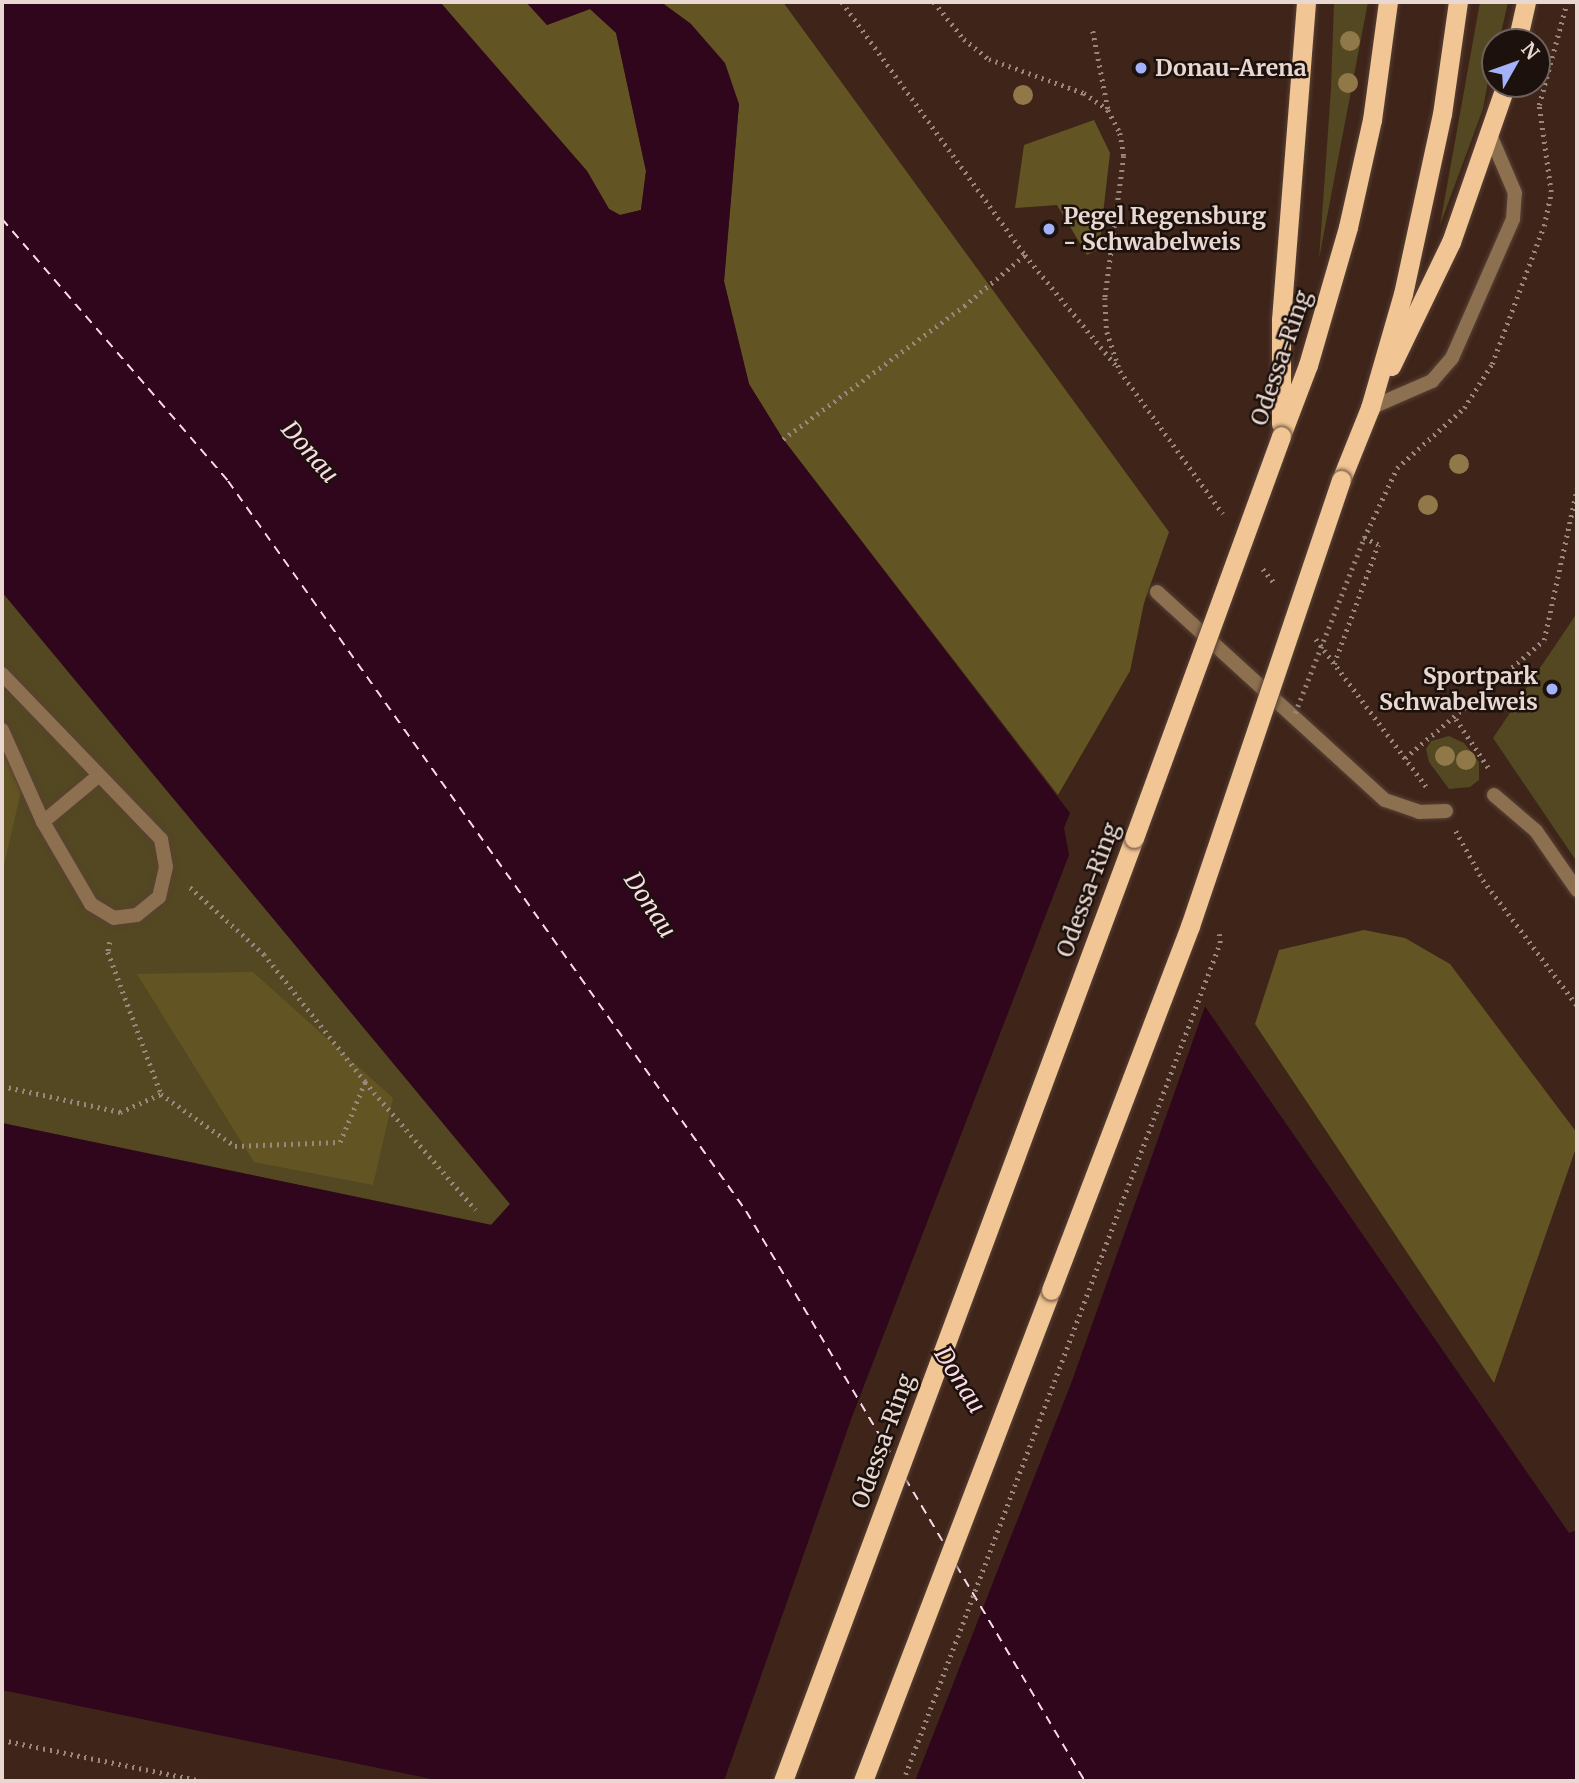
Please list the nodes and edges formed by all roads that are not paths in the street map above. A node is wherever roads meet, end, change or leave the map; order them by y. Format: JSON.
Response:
{"nodes":[{"id":1,"x":1306,"y":2,"type":"edge"},
{"id":2,"x":1388,"y":2,"type":"edge"},
{"id":3,"x":1458,"y":2,"type":"edge"},
{"id":4,"x":1526,"y":2,"type":"edge"},
{"id":5,"x":1520,"y":28,"type":"edge"},
{"id":6,"x":1502,"y":98,"type":"edge"},
{"id":7,"x":1491,"y":137,"type":"junction"},
{"id":8,"x":1370,"y":408,"type":"junction"},
{"id":9,"x":1280,"y":436,"type":"junction"},
{"id":10,"x":1157,"y":592,"type":"dead end"},
{"id":11,"x":2,"y":674,"type":"edge"},
{"id":12,"x":2,"y":730,"type":"edge"},
{"id":13,"x":98,"y":776,"type":"junction"},
{"id":14,"x":1494,"y":795,"type":"road end"},
{"id":15,"x":1446,"y":811,"type":"road end"},
{"id":16,"x":43,"y":822,"type":"junction"},
{"id":17,"x":1577,"y":890,"type":"edge"},
{"id":18,"x":783,"y":1781,"type":"edge"},
{"id":19,"x":863,"y":1781,"type":"edge"}],
"edges":[{"from":1,"to":9,"type":"highway"},
{"from":2,"to":9,"type":"highway","name":"Odessa-Ring"},
{"from":3,"to":8,"type":"highway"},
{"from":4,"to":5,"type":"highway"},
{"from":6,"to":7,"type":"highway"},
{"from":7,"to":8,"type":"highway"},
{"from":7,"to":8,"type":"lane"},
{"from":8,"to":19,"type":"highway","bridge":true},
{"from":9,"to":18,"type":"highway","name":"Odessa-Ring","bridge":true},
{"from":10,"to":15,"type":"lane"},
{"from":11,"to":13,"type":"lane"},
{"from":12,"to":16,"type":"lane"},
{"from":13,"to":16,"type":"lane"},
{"from":13,"to":16,"type":"lane"},
{"from":14,"to":17,"type":"lane"}]}
